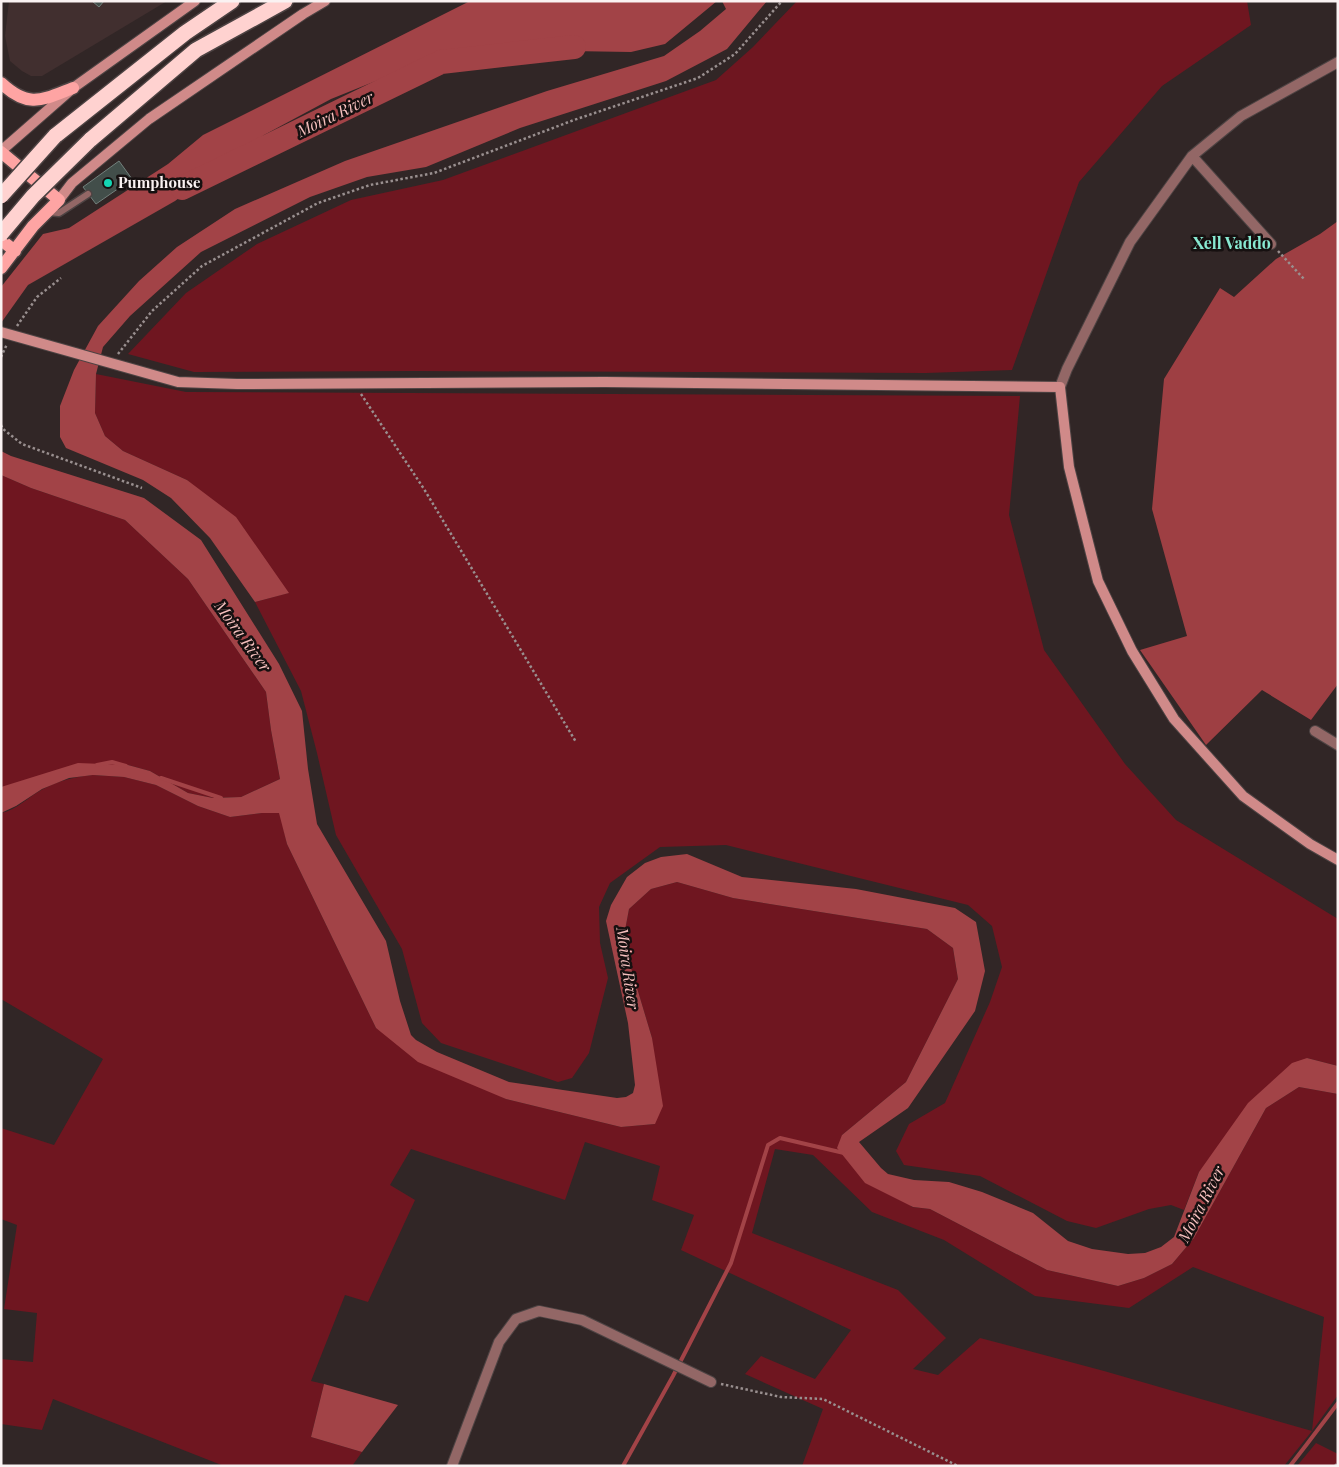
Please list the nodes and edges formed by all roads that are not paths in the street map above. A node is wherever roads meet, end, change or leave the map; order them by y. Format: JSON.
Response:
{"nodes":[{"id":1,"x":195,"y":1,"type":"edge"},
{"id":2,"x":232,"y":1,"type":"edge"},
{"id":3,"x":285,"y":1,"type":"edge"},
{"id":4,"x":325,"y":1,"type":"edge"},
{"id":5,"x":1338,"y":62,"type":"edge"},
{"id":6,"x":1,"y":83,"type":"edge"},
{"id":7,"x":73,"y":88,"type":"junction"},
{"id":8,"x":1,"y":151,"type":"edge"},
{"id":9,"x":1192,"y":156,"type":"junction"},
{"id":10,"x":88,"y":194,"type":"dead end"},
{"id":11,"x":1,"y":196,"type":"edge"},
{"id":12,"x":58,"y":200,"type":"junction"},
{"id":13,"x":47,"y":212,"type":"junction"},
{"id":14,"x":1,"y":234,"type":"edge"},
{"id":15,"x":1,"y":240,"type":"edge"},
{"id":16,"x":1272,"y":244,"type":"road end"},
{"id":17,"x":15,"y":251,"type":"junction"},
{"id":18,"x":1,"y":268,"type":"edge"},
{"id":19,"x":6,"y":333,"type":"edge"},
{"id":20,"x":1060,"y":387,"type":"junction"},
{"id":21,"x":1315,"y":731,"type":"dead end"},
{"id":22,"x":1338,"y":745,"type":"edge"},
{"id":23,"x":1338,"y":860,"type":"edge"},
{"id":24,"x":711,"y":1382,"type":"road end"},
{"id":25,"x":452,"y":1466,"type":"edge"}],
"edges":[{"from":1,"to":7,"type":"street"},
{"from":2,"to":11,"type":"highway","bridge":true},
{"from":3,"to":14,"type":"highway","bridge":true},
{"from":4,"to":12,"type":"street"},
{"from":5,"to":9,"type":"street"},
{"from":6,"to":7,"type":"main road"},
{"from":7,"to":8,"type":"street"},
{"from":8,"to":12,"type":"main road"},
{"from":9,"to":16,"type":"street"},
{"from":9,"to":20,"type":"street"},
{"from":10,"to":13,"type":"lane"},
{"from":12,"to":13,"type":"main road"},
{"from":13,"to":17,"type":"main road"},
{"from":15,"to":17,"type":"main road"},
{"from":17,"to":18,"type":"main road"},
{"from":19,"to":20,"type":"street"},
{"from":20,"to":23,"type":"street"},
{"from":21,"to":22,"type":"street"},
{"from":24,"to":25,"type":"street"}]}
